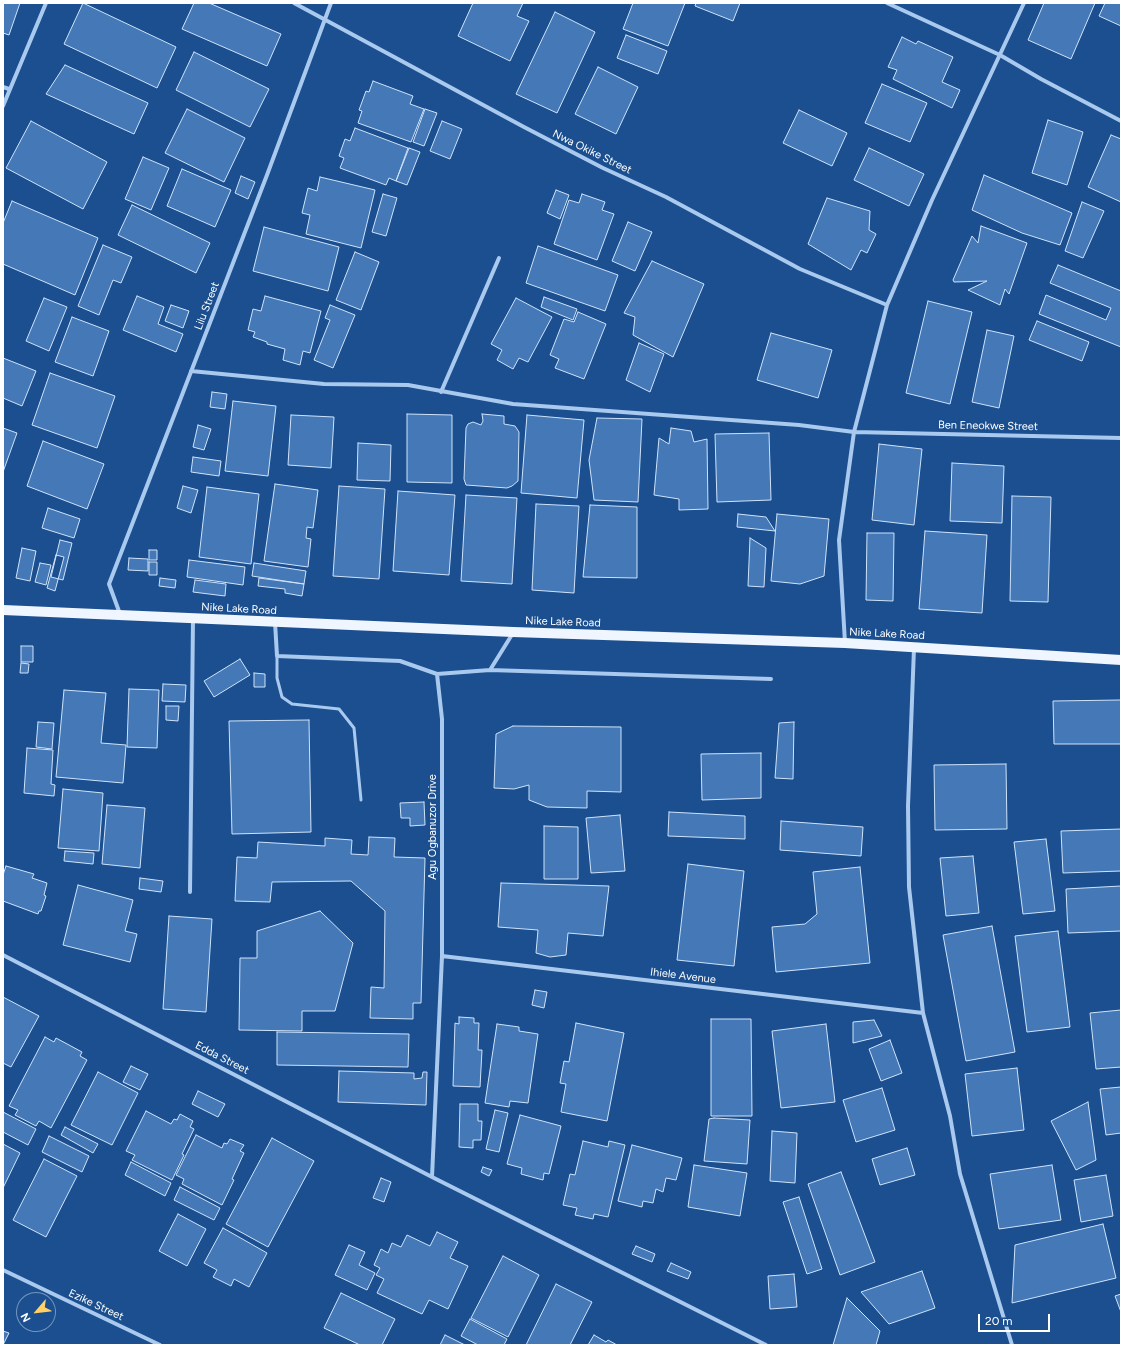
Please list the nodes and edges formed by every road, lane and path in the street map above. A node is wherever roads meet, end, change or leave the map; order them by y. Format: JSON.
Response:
{"nodes":[{"id":1,"x":46,"y":3,"type":"edge"},
{"id":2,"x":294,"y":3,"type":"edge"},
{"id":3,"x":331,"y":3,"type":"edge"},
{"id":4,"x":888,"y":3,"type":"edge"},
{"id":5,"x":1024,"y":3,"type":"edge"},
{"id":6,"x":324,"y":20,"type":"junction"},
{"id":7,"x":1000,"y":55,"type":"junction"},
{"id":8,"x":3,"y":87,"type":"edge"},
{"id":9,"x":9,"y":89,"type":"junction"},
{"id":10,"x":3,"y":106,"type":"edge"},
{"id":11,"x":1121,"y":121,"type":"edge"},
{"id":12,"x":499,"y":258,"type":"dead end"},
{"id":13,"x":887,"y":305,"type":"junction"},
{"id":14,"x":191,"y":371,"type":"junction"},
{"id":15,"x":442,"y":392,"type":"junction"},
{"id":16,"x":854,"y":432,"type":"junction"},
{"id":17,"x":1121,"y":438,"type":"edge"},
{"id":18,"x":3,"y":610,"type":"edge"},
{"id":19,"x":120,"y":615,"type":"junction"},
{"id":20,"x":193,"y":619,"type":"junction"},
{"id":21,"x":275,"y":622,"type":"junction"},
{"id":22,"x":513,"y":632,"type":"junction"},
{"id":23,"x":845,"y":644,"type":"junction"},
{"id":24,"x":914,"y":647,"type":"junction"},
{"id":25,"x":277,"y":656,"type":"junction"},
{"id":26,"x":1121,"y":660,"type":"edge"},
{"id":27,"x":490,"y":670,"type":"junction"},
{"id":28,"x":437,"y":674,"type":"junction"},
{"id":29,"x":770,"y":679,"type":"dead end"},
{"id":30,"x":361,"y":800,"type":"dead end"},
{"id":31,"x":190,"y":892,"type":"dead end"},
{"id":32,"x":3,"y":955,"type":"edge"},
{"id":33,"x":442,"y":956,"type":"junction"},
{"id":34,"x":923,"y":1013,"type":"junction"},
{"id":35,"x":432,"y":1177,"type":"junction"},
{"id":36,"x":3,"y":1270,"type":"edge"},
{"id":37,"x":160,"y":1345,"type":"edge"},
{"id":38,"x":766,"y":1345,"type":"edge"},
{"id":39,"x":1012,"y":1345,"type":"edge"}],
"edges":[{"from":1,"to":9,"type":"street"},
{"from":2,"to":6,"type":"street","name":"Nwa Okike Street"},
{"from":3,"to":6,"type":"street","name":"Lilu Street"},
{"from":4,"to":7,"type":"street"},
{"from":5,"to":7,"type":"street"},
{"from":6,"to":13,"type":"street","name":"Nwa Okike Street"},
{"from":6,"to":14,"type":"street","name":"Lilu Street"},
{"from":7,"to":11,"type":"street"},
{"from":7,"to":13,"type":"street"},
{"from":8,"to":9,"type":"street"},
{"from":9,"to":10,"type":"street"},
{"from":12,"to":15,"type":"street"},
{"from":13,"to":16,"type":"street"},
{"from":14,"to":15,"type":"street","name":"Ben Eneokwe Street"},
{"from":14,"to":19,"type":"street","name":"Lilu Street"},
{"from":15,"to":16,"type":"street","name":"Ben Eneokwe Street"},
{"from":16,"to":17,"type":"street","name":"Ben Eneokwe Street"},
{"from":16,"to":23,"type":"street"},
{"from":18,"to":19,"type":"main road","name":"Nike Lake Road"},
{"from":19,"to":20,"type":"main road","name":"Nike Lake Road"},
{"from":20,"to":21,"type":"main road","name":"Nike Lake Road"},
{"from":20,"to":31,"type":"street"},
{"from":21,"to":22,"type":"main road","name":"Nike Lake Road"},
{"from":21,"to":25,"type":"street"},
{"from":22,"to":23,"type":"main road","name":"Nike Lake Road"},
{"from":22,"to":27,"type":"street"},
{"from":23,"to":24,"type":"main road","name":"Nike Lake Road"},
{"from":24,"to":26,"type":"main road","name":"Nike Lake Road"},
{"from":24,"to":34,"type":"street"},
{"from":25,"to":28,"type":"street"},
{"from":25,"to":30,"type":"lane"},
{"from":27,"to":28,"type":"street"},
{"from":27,"to":29,"type":"street"},
{"from":28,"to":33,"type":"street","name":"Agu Ogbanuzor Drive"},
{"from":32,"to":35,"type":"street","name":"Edda Street"},
{"from":33,"to":34,"type":"street","name":"Ihiele Avenue"},
{"from":33,"to":35,"type":"street","name":"Agu Ogbanuzor Drive"},
{"from":34,"to":39,"type":"street"},
{"from":35,"to":38,"type":"street","name":"Edda Street"},
{"from":36,"to":37,"type":"street","name":"Ezike Street"}]}
